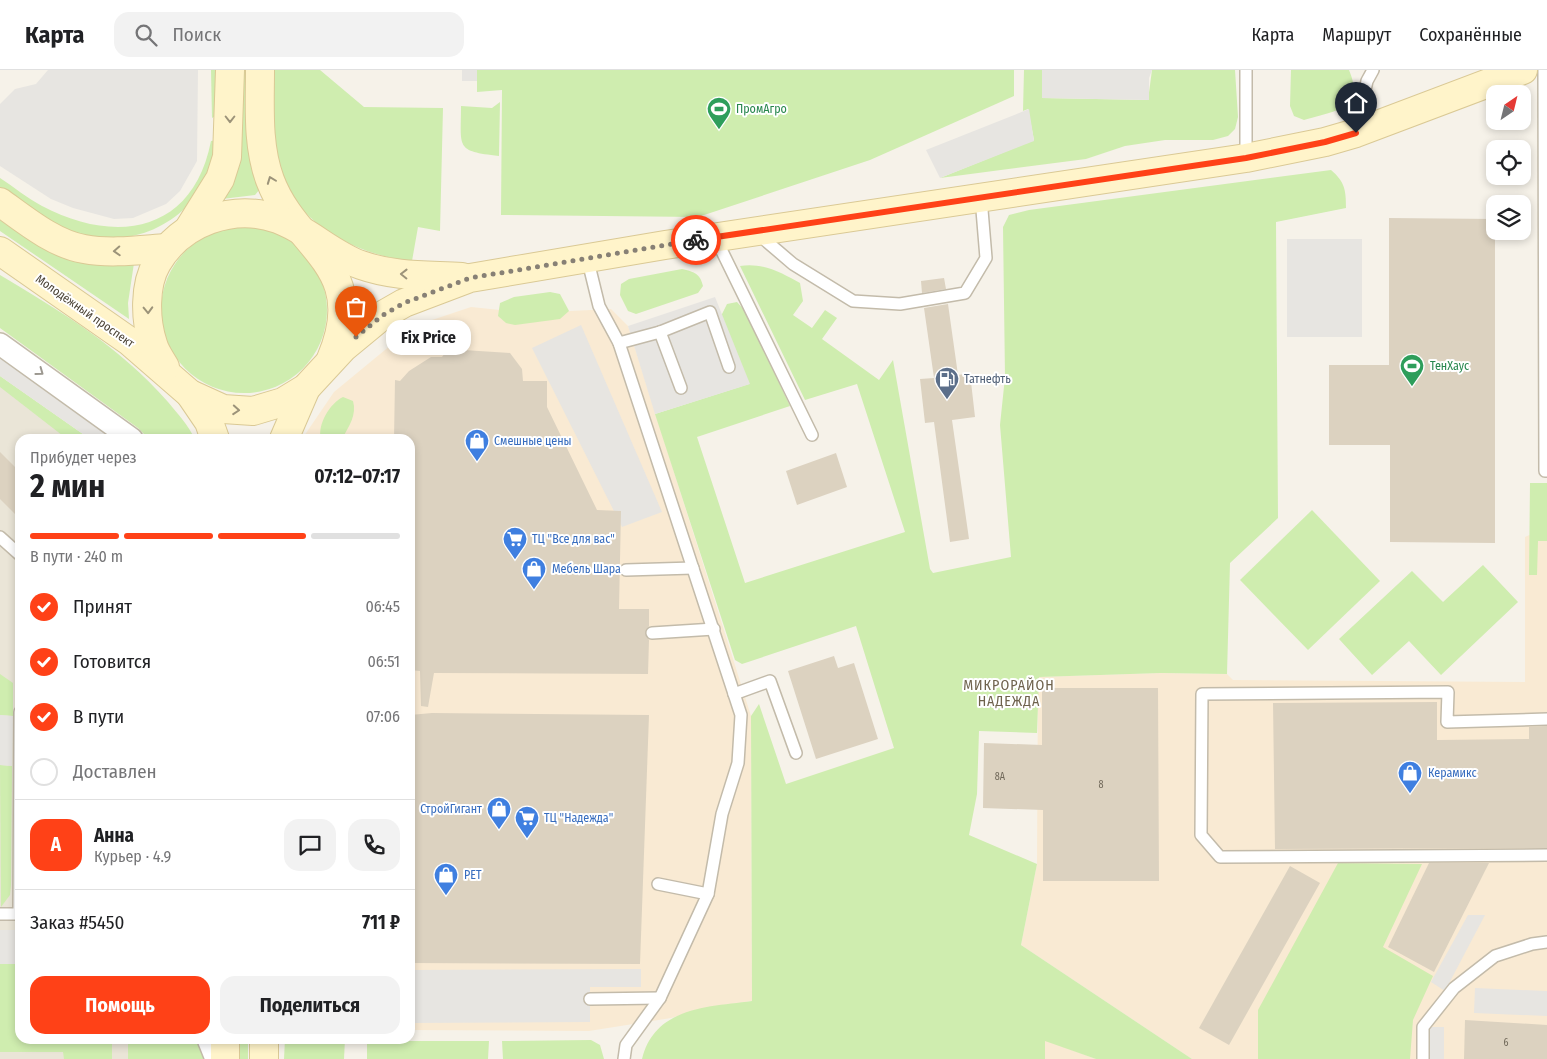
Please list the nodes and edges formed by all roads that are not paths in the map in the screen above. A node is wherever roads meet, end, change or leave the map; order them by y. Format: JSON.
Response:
{"nodes":[{"id":1,"x":230,"y":70,"type":"edge"},
{"id":2,"x":260,"y":70,"type":"edge"},
{"id":3,"x":1246,"y":70,"type":"edge"},
{"id":4,"x":1373,"y":70,"type":"edge"},
{"id":5,"x":1523,"y":70,"type":"edge"},
{"id":6,"x":1544,"y":70,"type":"edge"},
{"id":7,"x":1356,"y":133,"type":"junction"},
{"id":8,"x":1246,"y":158,"type":"junction"},
{"id":9,"x":981,"y":196,"type":"junction"},
{"id":10,"x":0,"y":202,"type":"edge"},
{"id":11,"x":190,"y":227,"type":"junction"},
{"id":12,"x":755,"y":231,"type":"junction"},
{"id":13,"x":306,"y":235,"type":"junction"},
{"id":14,"x":715,"y":237,"type":"junction"},
{"id":15,"x":166,"y":248,"type":"junction"},
{"id":16,"x":0,"y":251,"type":"edge"},
{"id":17,"x":587,"y":257,"type":"junction"},
{"id":18,"x":470,"y":278,"type":"junction"},
{"id":19,"x":660,"y":332,"type":"junction"},
{"id":20,"x":619,"y":343,"type":"junction"},
{"id":21,"x":0,"y":344,"type":"edge"},
{"id":22,"x":328,"y":365,"type":"junction"},
{"id":23,"x":730,"y":367,"type":"dead end"},
{"id":24,"x":168,"y":373,"type":"junction"},
{"id":25,"x":306,"y":388,"type":"junction"},
{"id":26,"x":681,"y":388,"type":"dead end"},
{"id":27,"x":190,"y":394,"type":"junction"},
{"id":28,"x":125,"y":434,"type":"edge"},
{"id":29,"x":213,"y":434,"type":"edge"},
{"id":30,"x":286,"y":434,"type":"edge"},
{"id":31,"x":812,"y":435,"type":"dead end"},
{"id":32,"x":1547,"y":470,"type":"edge"},
{"id":33,"x":0,"y":537,"type":"edge"},
{"id":34,"x":15,"y":550,"type":"edge"},
{"id":35,"x":693,"y":568,"type":"junction"},
{"id":36,"x":626,"y":570,"type":"dead end"},
{"id":37,"x":714,"y":629,"type":"junction"},
{"id":38,"x":652,"y":633,"type":"dead end"},
{"id":39,"x":734,"y":694,"type":"junction"},
{"id":40,"x":1547,"y":719,"type":"edge"},
{"id":41,"x":796,"y":753,"type":"dead end"},
{"id":42,"x":1547,"y":854,"type":"edge"},
{"id":43,"x":658,"y":884,"type":"dead end"},
{"id":44,"x":708,"y":894,"type":"junction"},
{"id":45,"x":0,"y":914,"type":"edge"},
{"id":46,"x":15,"y":914,"type":"edge"},
{"id":47,"x":1547,"y":942,"type":"edge"},
{"id":48,"x":660,"y":998,"type":"junction"},
{"id":49,"x":590,"y":999,"type":"dead end"},
{"id":50,"x":210,"y":1044,"type":"edge"},
{"id":51,"x":225,"y":1044,"type":"edge"},
{"id":52,"x":264,"y":1044,"type":"edge"},
{"id":53,"x":216,"y":1059,"type":"edge"},
{"id":54,"x":225,"y":1059,"type":"edge"},
{"id":55,"x":264,"y":1059,"type":"edge"},
{"id":56,"x":624,"y":1059,"type":"edge"},
{"id":57,"x":1423,"y":1059,"type":"edge"}],
"edges":[{"from":1,"to":11,"type":"main road","one_way":true},
{"from":13,"to":2,"type":"main road","one_way":true},
{"from":3,"to":8,"type":"lane"},
{"from":4,"to":7,"type":"lane"},
{"from":5,"to":7,"type":"main road","name":"Молодёжный проспект"},
{"from":6,"to":32,"type":"lane"},
{"from":7,"to":8,"type":"main road","name":"Молодёжный проспект"},
{"from":8,"to":9,"type":"main road","name":"Молодёжный проспект"},
{"from":9,"to":12,"type":"main road","name":"Молодёжный проспект"},
{"from":9,"to":12,"type":"lane"},
{"from":15,"to":10,"type":"main road","one_way":true},
{"from":11,"to":13,"type":"main road","name":"Молодёжный проспект"},
{"from":11,"to":15,"type":"main road","name":"Молодёжный проспект"},
{"from":12,"to":14,"type":"main road","name":"Молодёжный проспект"},
{"from":18,"to":13,"type":"main road","name":"Молодёжный проспект","one_way":true},
{"from":13,"to":22,"type":"main road","name":"Молодёжный проспект"},
{"from":14,"to":17,"type":"main road","name":"Молодёжный проспект"},
{"from":14,"to":31,"type":"lane"},
{"from":15,"to":24,"type":"main road","name":"Молодёжный проспект","one_way":true},
{"from":16,"to":24,"type":"main road","name":"Молодёжный проспект"},
{"from":17,"to":18,"type":"main road","name":"Молодёжный проспект"},
{"from":17,"to":20,"type":"lane"},
{"from":18,"to":22,"type":"main road","name":"Молодёжный проспект"},
{"from":19,"to":20,"type":"lane"},
{"from":19,"to":23,"type":"lane"},
{"from":19,"to":26,"type":"lane"},
{"from":20,"to":35,"type":"lane"},
{"from":21,"to":28,"type":"street","one_way":true},
{"from":22,"to":25,"type":"main road","name":"Молодёжный проспект"},
{"from":24,"to":27,"type":"main road","name":"Молодёжный проспект"},
{"from":27,"to":25,"type":"main road","name":"Молодёжный проспект","one_way":true},
{"from":25,"to":30,"type":"main road"},
{"from":27,"to":29,"type":"main road"},
{"from":33,"to":34,"type":"lane"},
{"from":35,"to":36,"type":"lane"},
{"from":35,"to":37,"type":"lane"},
{"from":37,"to":38,"type":"lane"},
{"from":37,"to":39,"type":"lane"},
{"from":39,"to":41,"type":"lane"},
{"from":39,"to":44,"type":"lane"},
{"from":40,"to":42,"type":"lane"},
{"from":43,"to":44,"type":"lane"},
{"from":44,"to":48,"type":"lane"},
{"from":45,"to":46,"type":"lane"},
{"from":47,"to":57,"type":"lane"},
{"from":48,"to":49,"type":"lane"},
{"from":48,"to":56,"type":"lane"},
{"from":50,"to":53,"type":"street"},
{"from":51,"to":54,"type":"main road"},
{"from":52,"to":55,"type":"main road"}]}
